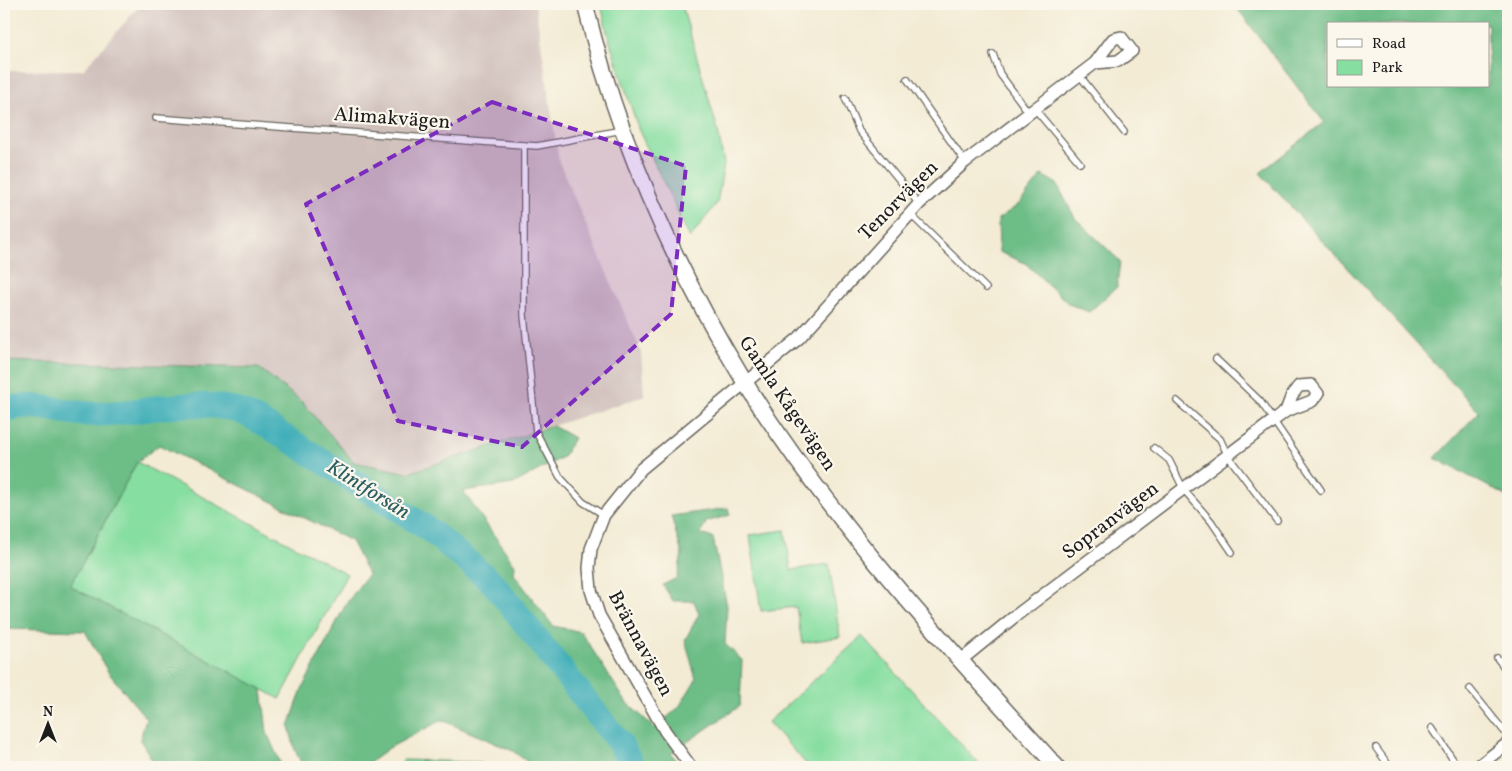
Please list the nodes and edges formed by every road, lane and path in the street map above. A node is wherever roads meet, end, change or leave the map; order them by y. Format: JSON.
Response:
{"nodes":[{"id":1,"x":585,"y":4,"type":"edge"},
{"id":2,"x":992,"y":54,"type":"dead end"},
{"id":3,"x":1095,"y":63,"type":"dead end"},
{"id":4,"x":1080,"y":76,"type":"junction"},
{"id":5,"x":907,"y":79,"type":"dead end"},
{"id":6,"x":845,"y":98,"type":"dead end"},
{"id":7,"x":1032,"y":110,"type":"junction"},
{"id":8,"x":156,"y":118,"type":"dead end"},
{"id":9,"x":624,"y":130,"type":"junction"},
{"id":10,"x":1124,"y":132,"type":"dead end"},
{"id":11,"x":524,"y":145,"type":"junction"},
{"id":12,"x":965,"y":162,"type":"junction"},
{"id":13,"x":1080,"y":164,"type":"dead end"},
{"id":14,"x":918,"y":204,"type":"junction"},
{"id":15,"x":909,"y":213,"type":"junction"},
{"id":16,"x":986,"y":288,"type":"dead end"},
{"id":17,"x":1216,"y":359,"type":"dead end"},
{"id":18,"x":746,"y":383,"type":"junction"},
{"id":19,"x":1177,"y":401,"type":"dead end"},
{"id":20,"x":1286,"y":411,"type":"dead end"},
{"id":21,"x":1274,"y":421,"type":"junction"},
{"id":22,"x":1154,"y":448,"type":"dead end"},
{"id":23,"x":1228,"y":456,"type":"junction"},
{"id":24,"x":1184,"y":490,"type":"junction"},
{"id":25,"x":1321,"y":490,"type":"dead end"},
{"id":26,"x":604,"y":515,"type":"junction"},
{"id":27,"x":1277,"y":521,"type":"dead end"},
{"id":28,"x":1232,"y":552,"type":"dead end"},
{"id":29,"x":1497,"y":658,"type":"dead end"},
{"id":30,"x":960,"y":661,"type":"junction"},
{"id":31,"x":1508,"y":672,"type":"edge"},
{"id":32,"x":1470,"y":689,"type":"dead end"},
{"id":33,"x":1432,"y":728,"type":"dead end"},
{"id":34,"x":1508,"y":736,"type":"edge"},
{"id":35,"x":1508,"y":743,"type":"edge"},
{"id":36,"x":1376,"y":748,"type":"dead end"},
{"id":37,"x":691,"y":767,"type":"edge"},
{"id":38,"x":1056,"y":767,"type":"edge"},
{"id":39,"x":1390,"y":767,"type":"edge"},
{"id":40,"x":1458,"y":767,"type":"edge"},
{"id":41,"x":1477,"y":767,"type":"edge"}],
"edges":[{"from":1,"to":9,"type":"street","name":"Gamla Kågevägen"},
{"from":2,"to":7,"type":"lane"},
{"from":3,"to":4,"type":"street","name":"Tenorvägen"},
{"from":4,"to":7,"type":"street","name":"Tenorvägen"},
{"from":4,"to":10,"type":"lane"},
{"from":5,"to":12,"type":"lane"},
{"from":6,"to":14,"type":"lane"},
{"from":7,"to":12,"type":"street","name":"Tenorvägen"},
{"from":7,"to":13,"type":"lane"},
{"from":8,"to":11,"type":"lane","name":"Alimakvägen"},
{"from":9,"to":11,"type":"lane","name":"Alimakvägen"},
{"from":9,"to":18,"type":"street","name":"Gamla Kågevägen"},
{"from":11,"to":26,"type":"lane"},
{"from":12,"to":14,"type":"street","name":"Tenorvägen"},
{"from":14,"to":15,"type":"street","name":"Tenorvägen"},
{"from":15,"to":16,"type":"lane"},
{"from":15,"to":18,"type":"street","name":"Tenorvägen"},
{"from":17,"to":21,"type":"lane"},
{"from":18,"to":26,"type":"street","name":"Brännavägen"},
{"from":18,"to":30,"type":"street","name":"Gamla Kågevägen"},
{"from":19,"to":23,"type":"lane"},
{"from":20,"to":21,"type":"street","name":"Sopranvägen"},
{"from":21,"to":23,"type":"street","name":"Sopranvägen"},
{"from":21,"to":25,"type":"lane"},
{"from":22,"to":24,"type":"lane"},
{"from":23,"to":24,"type":"street","name":"Sopranvägen"},
{"from":23,"to":27,"type":"lane"},
{"from":24,"to":28,"type":"lane"},
{"from":24,"to":30,"type":"street","name":"Sopranvägen"},
{"from":26,"to":37,"type":"street","name":"Brännavägen"},
{"from":29,"to":31,"type":"lane"},
{"from":30,"to":38,"type":"street","name":"Gamla Kågevägen"},
{"from":32,"to":34,"type":"lane"},
{"from":33,"to":40,"type":"lane"},
{"from":35,"to":41,"type":"street"},
{"from":36,"to":39,"type":"lane"}]}
